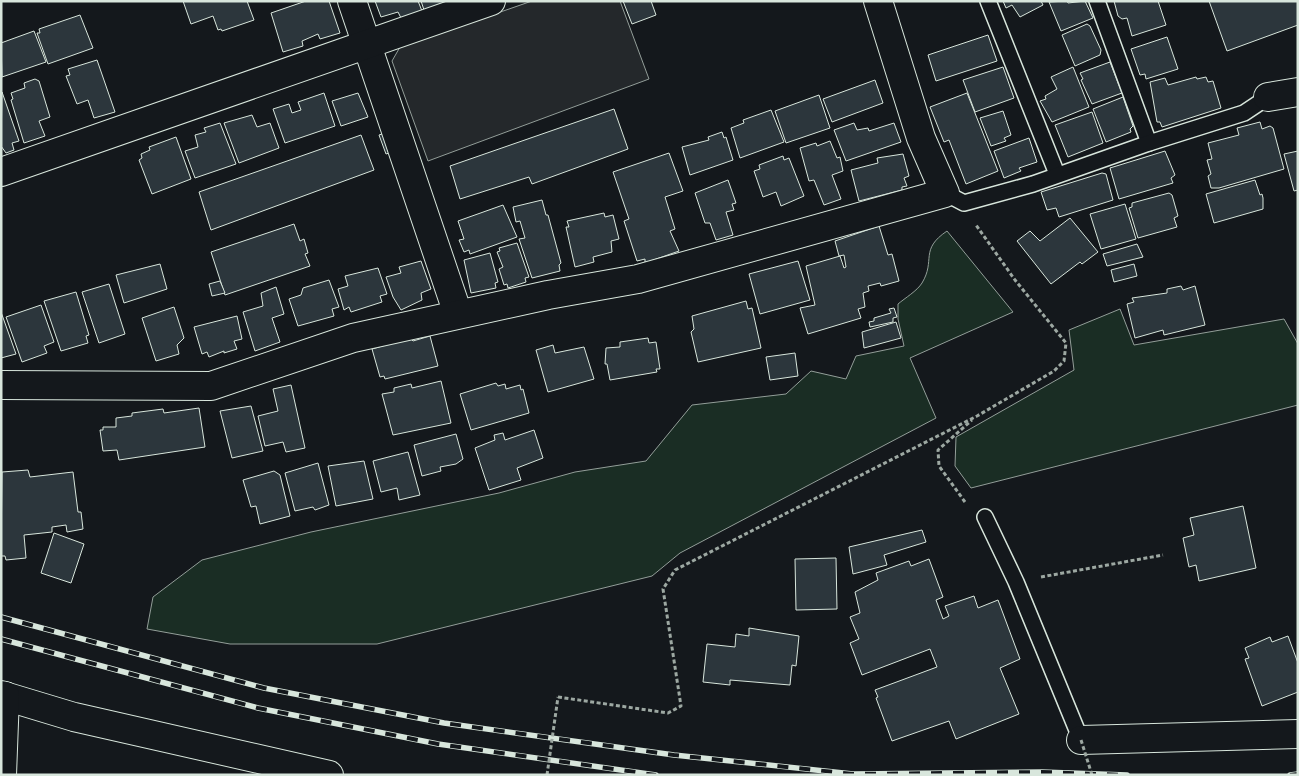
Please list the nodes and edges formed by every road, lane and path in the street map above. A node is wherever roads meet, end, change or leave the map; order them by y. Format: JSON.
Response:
{"nodes":[{"id":1,"x":352,"y":1,"type":"edge"},
{"id":2,"x":491,"y":1,"type":"edge"},
{"id":3,"x":878,"y":1,"type":"edge"},
{"id":4,"x":988,"y":1,"type":"edge"},
{"id":5,"x":1097,"y":1,"type":"edge"},
{"id":6,"x":367,"y":44,"type":"junction"},
{"id":7,"x":1298,"y":92,"type":"edge"},
{"id":8,"x":1268,"y":98,"type":"joint"},
{"id":9,"x":1149,"y":143,"type":"junction"},
{"id":10,"x":1,"y":172,"type":"edge"},
{"id":11,"x":1057,"y":174,"type":"junction"},
{"id":12,"x":954,"y":198,"type":"junction"},
{"id":13,"x":458,"y":314,"type":"junction"},
{"id":14,"x":1,"y":385,"type":"edge"},
{"id":15,"x":977,"y":416,"type":"junction"},
{"id":16,"x":985,"y":517,"type":"joint"},
{"id":17,"x":1163,"y":555,"type":"dead end"},
{"id":18,"x":1016,"y":582,"type":"junction"},
{"id":19,"x":3,"y":696,"type":"edge"},
{"id":20,"x":1298,"y":734,"type":"edge"},
{"id":21,"x":1081,"y":740,"type":"junction"},
{"id":22,"x":2,"y":775,"type":"edge"},
{"id":23,"x":329,"y":775,"type":"edge"},
{"id":24,"x":547,"y":775,"type":"edge"},
{"id":25,"x":1092,"y":775,"type":"edge"}],
"edges":[{"from":1,"to":6,"type":"street"},
{"from":2,"to":6,"type":"street"},
{"from":3,"to":12,"type":"street"},
{"from":4,"to":11,"type":"lane"},
{"from":5,"to":9,"type":"lane"},
{"from":6,"to":10,"type":"street"},
{"from":6,"to":13,"type":"street"},
{"from":7,"to":8,"type":"street"},
{"from":8,"to":9,"type":"lane"},
{"from":9,"to":11,"type":"lane"},
{"from":11,"to":12,"type":"lane"},
{"from":12,"to":13,"type":"street"},
{"from":12,"to":15,"type":"path"},
{"from":13,"to":14,"type":"street"},
{"from":15,"to":16,"type":"path"},
{"from":15,"to":24,"type":"path","bridge":true},
{"from":16,"to":18,"type":"lane"},
{"from":17,"to":18,"type":"path"},
{"from":18,"to":21,"type":"lane"},
{"from":19,"to":22,"type":"street"},
{"from":19,"to":23,"type":"street"},
{"from":20,"to":21,"type":"street"},
{"from":21,"to":25,"type":"path","bridge":true}]}
